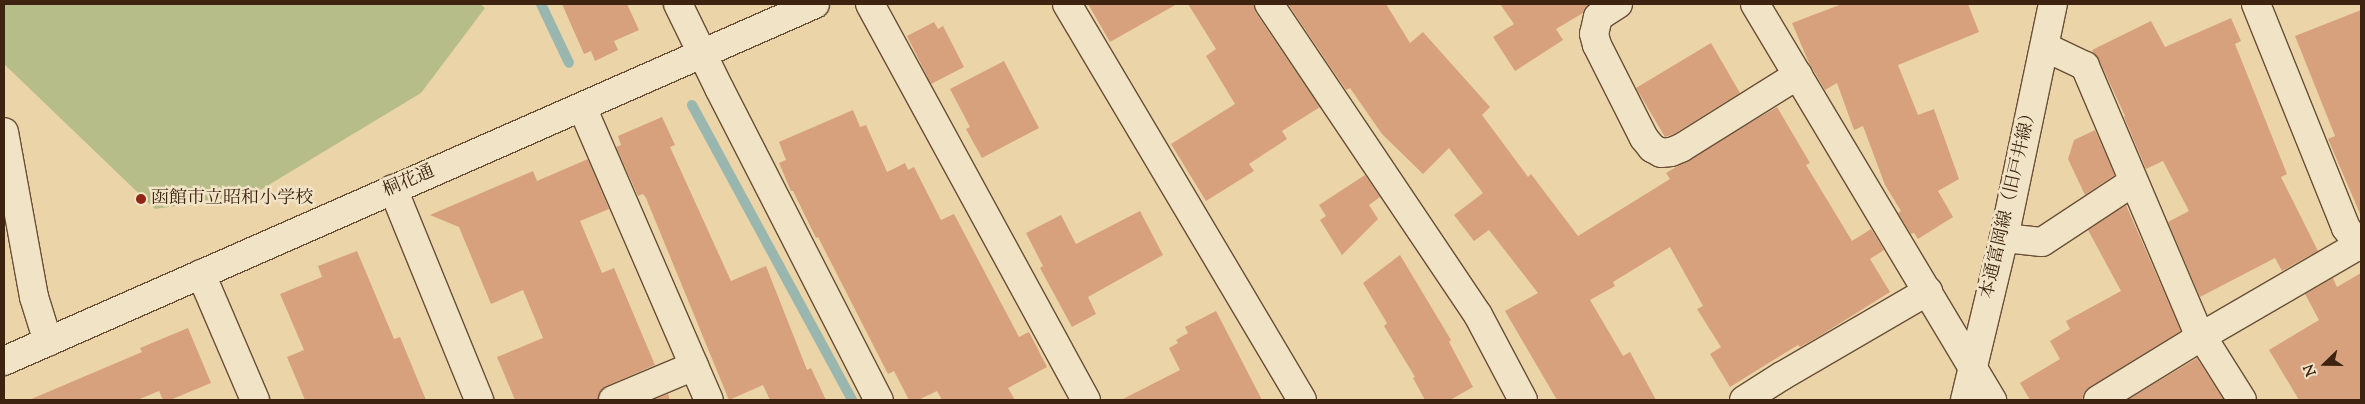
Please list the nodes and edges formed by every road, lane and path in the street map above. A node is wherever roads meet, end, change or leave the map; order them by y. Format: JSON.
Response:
{"nodes":[{"id":1,"x":678,"y":4,"type":"edge"},
{"id":2,"x":815,"y":4,"type":"edge"},
{"id":3,"x":870,"y":4,"type":"edge"},
{"id":4,"x":1067,"y":4,"type":"edge"},
{"id":5,"x":1269,"y":4,"type":"edge"},
{"id":6,"x":1618,"y":4,"type":"edge"},
{"id":7,"x":2053,"y":4,"type":"edge"},
{"id":8,"x":2256,"y":4,"type":"edge"},
{"id":9,"x":1765,"y":7,"type":"edge"},
{"id":10,"x":2044,"y":47,"type":"junction"},
{"id":11,"x":702,"y":55,"type":"junction"},
{"id":12,"x":1798,"y":75,"type":"junction"},
{"id":13,"x":582,"y":107,"type":"junction"},
{"id":14,"x":4,"y":132,"type":"edge"},
{"id":15,"x":2134,"y":182,"type":"junction"},
{"id":16,"x":393,"y":189,"type":"junction"},
{"id":17,"x":2004,"y":238,"type":"junction"},
{"id":18,"x":2361,"y":245,"type":"edge"},
{"id":19,"x":201,"y":274,"type":"junction"},
{"id":20,"x":1928,"y":291,"type":"junction"},
{"id":21,"x":2202,"y":336,"type":"junction"},
{"id":22,"x":48,"y":342,"type":"junction"},
{"id":23,"x":4,"y":361,"type":"edge"},
{"id":24,"x":1972,"y":365,"type":"junction"},
{"id":25,"x":694,"y":366,"type":"junction"},
{"id":26,"x":255,"y":400,"type":"edge"},
{"id":27,"x":479,"y":400,"type":"edge"},
{"id":28,"x":613,"y":400,"type":"edge"},
{"id":29,"x":709,"y":400,"type":"edge"},
{"id":30,"x":879,"y":400,"type":"edge"},
{"id":31,"x":1086,"y":400,"type":"edge"},
{"id":32,"x":1302,"y":400,"type":"edge"},
{"id":33,"x":1523,"y":400,"type":"edge"},
{"id":34,"x":1744,"y":400,"type":"edge"},
{"id":35,"x":1965,"y":400,"type":"edge"},
{"id":36,"x":1992,"y":400,"type":"edge"},
{"id":37,"x":2098,"y":400,"type":"edge"},
{"id":38,"x":2242,"y":400,"type":"edge"}],
"edges":[{"from":1,"to":11,"type":"street"},
{"from":2,"to":11,"type":"street","name":"桐花通"},
{"from":3,"to":31,"type":"street"},
{"from":4,"to":32,"type":"street"},
{"from":5,"to":33,"type":"street"},
{"from":6,"to":12,"type":"street"},
{"from":7,"to":10,"type":"street","name":"本通富岡線（旧戸井線）"},
{"from":8,"to":18,"type":"street"},
{"from":9,"to":12,"type":"street"},
{"from":10,"to":15,"type":"street"},
{"from":10,"to":17,"type":"street","name":"本通富岡線（旧戸井線）"},
{"from":11,"to":13,"type":"street","name":"桐花通"},
{"from":11,"to":30,"type":"street"},
{"from":12,"to":20,"type":"street"},
{"from":13,"to":16,"type":"street","name":"桐花通"},
{"from":13,"to":25,"type":"street"},
{"from":14,"to":22,"type":"street"},
{"from":15,"to":17,"type":"street"},
{"from":15,"to":21,"type":"street"},
{"from":16,"to":19,"type":"street","name":"桐花通"},
{"from":16,"to":27,"type":"street"},
{"from":17,"to":24,"type":"street","name":"本通富岡線（旧戸井線）"},
{"from":18,"to":21,"type":"street"},
{"from":19,"to":22,"type":"street","name":"桐花通"},
{"from":19,"to":26,"type":"street"},
{"from":20,"to":24,"type":"street"},
{"from":20,"to":34,"type":"street"},
{"from":21,"to":37,"type":"street"},
{"from":21,"to":38,"type":"street"},
{"from":22,"to":23,"type":"street","name":"桐花通"},
{"from":24,"to":35,"type":"street","name":"本通富岡線（旧戸井線）"},
{"from":24,"to":36,"type":"street"},
{"from":25,"to":28,"type":"street"},
{"from":25,"to":29,"type":"street"}]}
